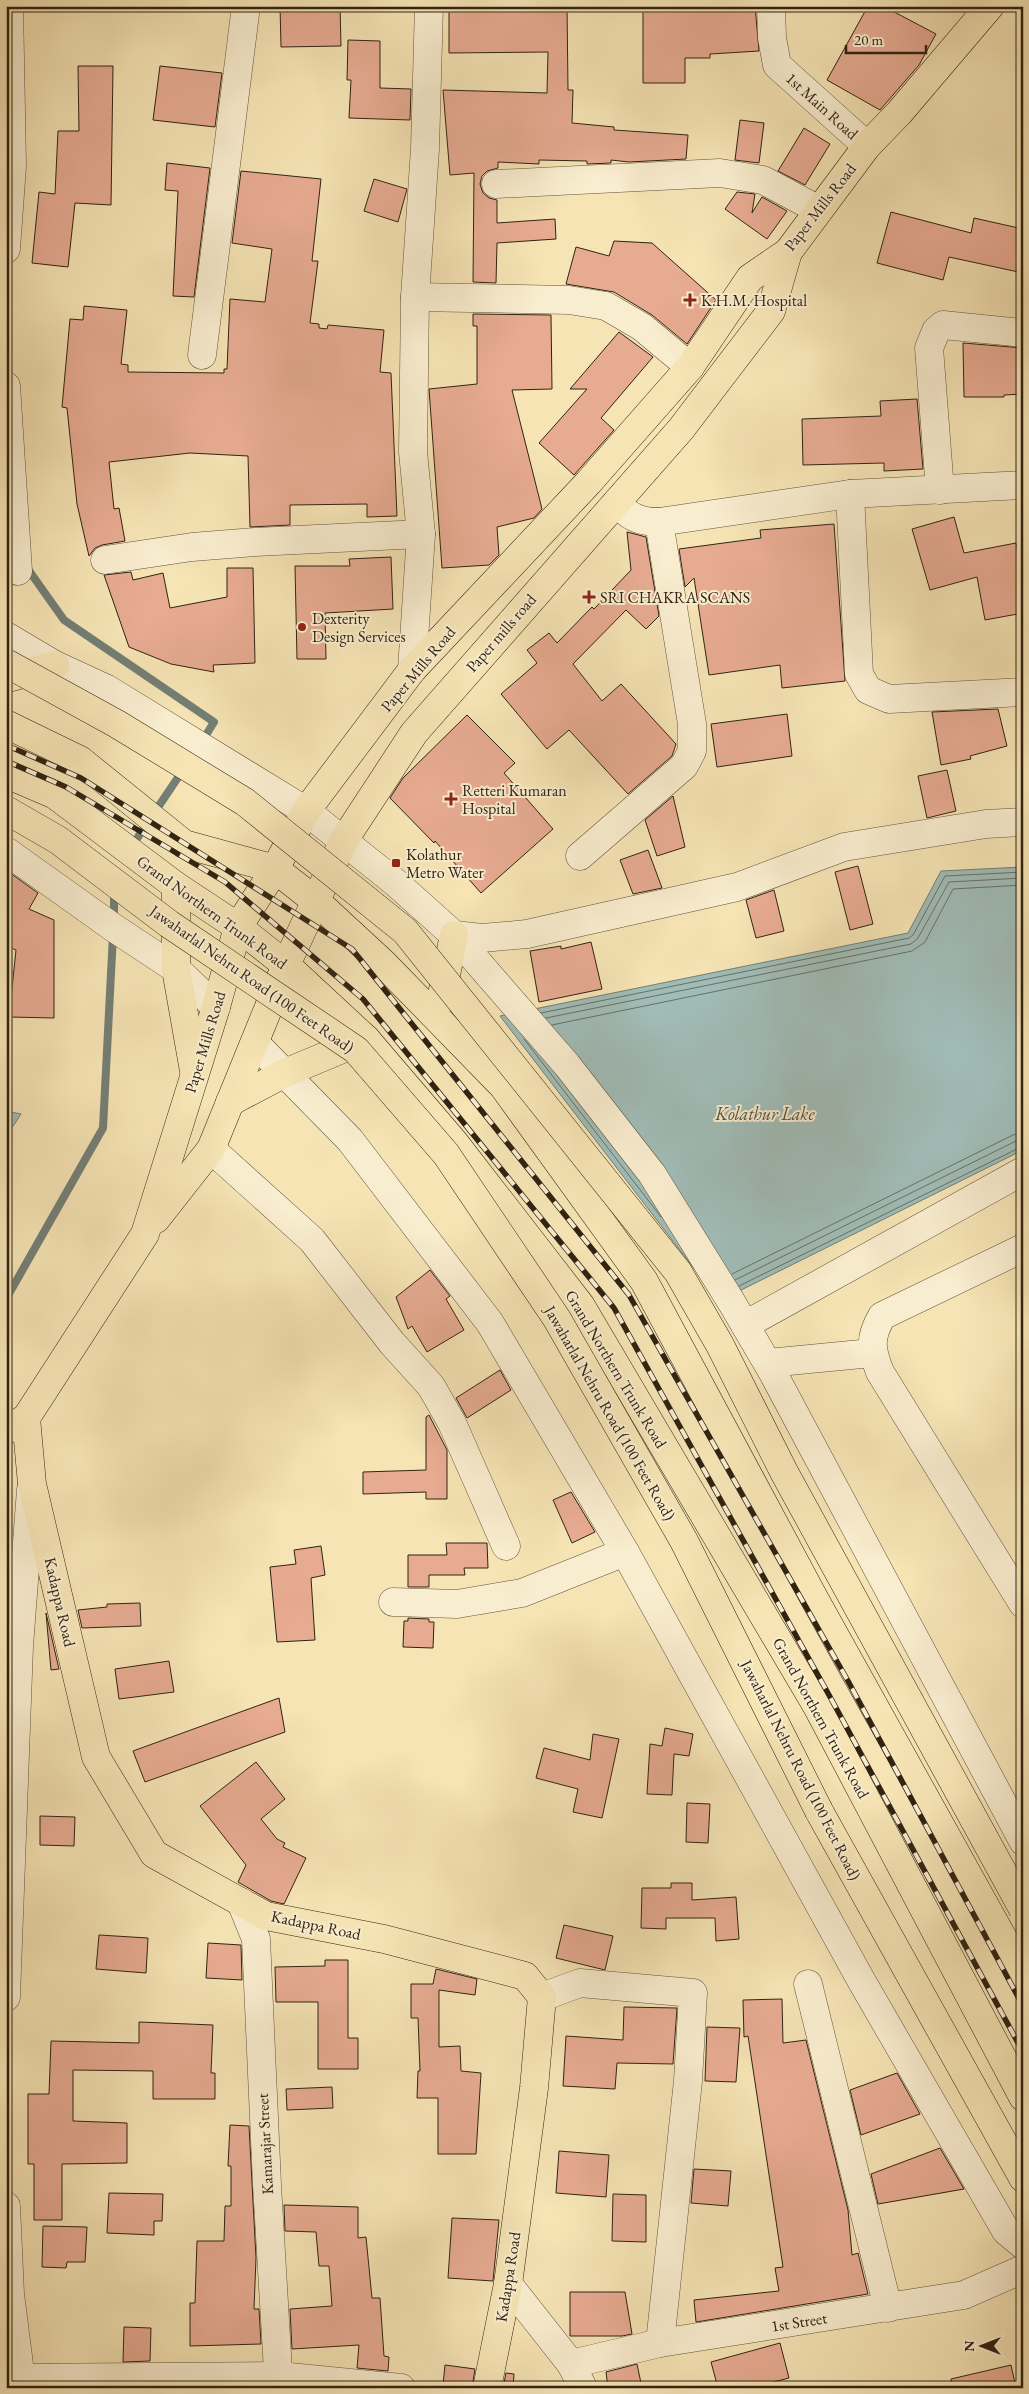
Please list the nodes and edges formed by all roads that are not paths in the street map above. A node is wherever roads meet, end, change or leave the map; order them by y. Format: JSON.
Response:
{"nodes":[{"id":1,"x":246,"y":6,"type":"edge"},
{"id":2,"x":429,"y":6,"type":"edge"},
{"id":3,"x":771,"y":6,"type":"edge"},
{"id":4,"x":990,"y":6,"type":"edge"},
{"id":5,"x":10,"y":18,"type":"edge"},
{"id":6,"x":867,"y":146,"type":"junction"},
{"id":7,"x":496,"y":184,"type":"dead end"},
{"id":8,"x":820,"y":210,"type":"junction"},
{"id":9,"x":6,"y":249,"type":"edge"},
{"id":10,"x":788,"y":252,"type":"junction"},
{"id":11,"x":415,"y":297,"type":"junction"},
{"id":12,"x":1023,"y":334,"type":"edge"},
{"id":13,"x":202,"y":355,"type":"dead end"},
{"id":14,"x":690,"y":367,"type":"junction"},
{"id":15,"x":6,"y":386,"type":"edge"},
{"id":16,"x":1023,"y":485,"type":"edge"},
{"id":17,"x":940,"y":490,"type":"junction"},
{"id":18,"x":850,"y":494,"type":"junction"},
{"id":19,"x":617,"y":502,"type":"junction"},
{"id":20,"x":659,"y":522,"type":"junction"},
{"id":21,"x":421,"y":534,"type":"junction"},
{"id":22,"x":105,"y":560,"type":"dead end"},
{"id":23,"x":18,"y":571,"type":"dead end"},
{"id":24,"x":6,"y":636,"type":"edge"},
{"id":25,"x":6,"y":663,"type":"edge"},
{"id":26,"x":54,"y":665,"type":"junction"},
{"id":27,"x":412,"y":670,"type":"junction"},
{"id":28,"x":6,"y":678,"type":"edge"},
{"id":29,"x":1023,"y":692,"type":"edge"},
{"id":30,"x":6,"y":724,"type":"edge"},
{"id":31,"x":6,"y":774,"type":"edge"},
{"id":32,"x":6,"y":810,"type":"edge"},
{"id":33,"x":306,"y":811,"type":"junction"},
{"id":34,"x":1023,"y":822,"type":"edge"},
{"id":35,"x":344,"y":840,"type":"junction"},
{"id":36,"x":6,"y":851,"type":"edge"},
{"id":37,"x":580,"y":856,"type":"dead end"},
{"id":38,"x":275,"y":870,"type":"junction"},
{"id":39,"x":176,"y":886,"type":"junction"},
{"id":40,"x":317,"y":902,"type":"junction"},
{"id":41,"x":238,"y":927,"type":"junction"},
{"id":42,"x":454,"y":935,"type":"junction"},
{"id":43,"x":286,"y":965,"type":"junction"},
{"id":44,"x":176,"y":969,"type":"junction"},
{"id":45,"x":216,"y":1007,"type":"junction"},
{"id":46,"x":438,"y":1016,"type":"junction"},
{"id":47,"x":366,"y":1039,"type":"junction"},
{"id":48,"x":255,"y":1043,"type":"junction"},
{"id":49,"x":285,"y":1074,"type":"junction"},
{"id":50,"x":195,"y":1075,"type":"junction"},
{"id":51,"x":230,"y":1102,"type":"junction"},
{"id":52,"x":210,"y":1149,"type":"junction"},
{"id":53,"x":1023,"y":1171,"type":"edge"},
{"id":54,"x":145,"y":1234,"type":"junction"},
{"id":55,"x":1023,"y":1248,"type":"edge"},
{"id":56,"x":745,"y":1325,"type":"junction"},
{"id":57,"x":872,"y":1353,"type":"junction"},
{"id":58,"x":768,"y":1363,"type":"junction"},
{"id":59,"x":16,"y":1424,"type":"edge"},
{"id":60,"x":32,"y":1484,"type":"junction"},
{"id":61,"x":506,"y":1546,"type":"dead end"},
{"id":62,"x":625,"y":1552,"type":"junction"},
{"id":63,"x":393,"y":1602,"type":"dead end"},
{"id":64,"x":1023,"y":1604,"type":"edge"},
{"id":65,"x":1023,"y":1841,"type":"edge"},
{"id":66,"x":242,"y":1902,"type":"junction"},
{"id":67,"x":1023,"y":1909,"type":"edge"},
{"id":68,"x":1023,"y":1974,"type":"edge"},
{"id":69,"x":808,"y":1984,"type":"dead end"},
{"id":70,"x":6,"y":1997,"type":"edge"},
{"id":71,"x":542,"y":1997,"type":"junction"},
{"id":72,"x":1023,"y":2097,"type":"edge"},
{"id":73,"x":1023,"y":2178,"type":"edge"},
{"id":74,"x":6,"y":2206,"type":"edge"},
{"id":75,"x":1023,"y":2245,"type":"edge"},
{"id":76,"x":1023,"y":2269,"type":"edge"},
{"id":77,"x":508,"y":2284,"type":"junction"},
{"id":78,"x":888,"y":2308,"type":"junction"},
{"id":79,"x":660,"y":2343,"type":"junction"},
{"id":80,"x":571,"y":2364,"type":"junction"},
{"id":81,"x":16,"y":2381,"type":"edge"},
{"id":82,"x":279,"y":2382,"type":"edge"},
{"id":83,"x":400,"y":2388,"type":"edge"},
{"id":84,"x":487,"y":2388,"type":"edge"},
{"id":85,"x":583,"y":2388,"type":"edge"}],
"edges":[{"from":1,"to":13,"type":"street"},
{"from":2,"to":11,"type":"street"},
{"from":3,"to":6,"type":"street","name":"1st Main Road"},
{"from":4,"to":6,"type":"main road","name":"Paper Mills Road"},
{"from":5,"to":9,"type":"street"},
{"from":6,"to":8,"type":"main road","name":"Paper Mills Road"},
{"from":7,"to":8,"type":"street"},
{"from":8,"to":10,"type":"main road","name":"Paper Mills Road"},
{"from":10,"to":14,"type":"main road","name":"Paper Mills Road"},
{"from":10,"to":19,"type":"main road","name":"Paper mills road"},
{"from":11,"to":14,"type":"street"},
{"from":11,"to":21,"type":"street"},
{"from":12,"to":17,"type":"street"},
{"from":14,"to":27,"type":"main road","name":"Paper Mills Road"},
{"from":15,"to":23,"type":"street"},
{"from":16,"to":17,"type":"street"},
{"from":17,"to":18,"type":"street"},
{"from":18,"to":20,"type":"street"},
{"from":18,"to":29,"type":"street"},
{"from":19,"to":20,"type":"street"},
{"from":19,"to":35,"type":"main road","name":"Paper mills road"},
{"from":20,"to":37,"type":"street"},
{"from":21,"to":22,"type":"street"},
{"from":21,"to":27,"type":"street"},
{"from":24,"to":26,"type":"street"},
{"from":25,"to":67,"type":"main road","bridge":true},
{"from":26,"to":28,"type":"main road"},
{"from":26,"to":33,"type":"street"},
{"from":27,"to":33,"type":"main road","name":"Paper Mills Road"},
{"from":30,"to":38,"type":"main road"},
{"from":31,"to":39,"type":"main road","name":"Grand Northern Trunk Road"},
{"from":32,"to":73,"type":"main road","name":"Jawaharlal Nehru Road (100 Feet Road)","bridge":true},
{"from":33,"to":35,"type":"street"},
{"from":33,"to":38,"type":"main road","name":"Paper Mills Road"},
{"from":34,"to":42,"type":"street"},
{"from":35,"to":40,"type":"main road","name":"Paper mills road"},
{"from":35,"to":42,"type":"street"},
{"from":36,"to":44,"type":"street"},
{"from":38,"to":40,"type":"main road"},
{"from":38,"to":41,"type":"main road","name":"Paper Mills Road"},
{"from":39,"to":41,"type":"main road","name":"Grand Northern Trunk Road"},
{"from":39,"to":44,"type":"main road"},
{"from":40,"to":43,"type":"main road","name":"Paper mills road"},
{"from":40,"to":46,"type":"main road"},
{"from":41,"to":43,"type":"main road","name":"Grand Northern Trunk Road"},
{"from":41,"to":45,"type":"main road","name":"Paper Mills Road"},
{"from":42,"to":46,"type":"main road"},
{"from":42,"to":56,"type":"street"},
{"from":43,"to":47,"type":"main road","name":"Grand Northern Trunk Road"},
{"from":43,"to":48,"type":"main road","name":"Paper mills road"},
{"from":44,"to":45,"type":"street"},
{"from":44,"to":50,"type":"main road"},
{"from":45,"to":50,"type":"main road","name":"Paper Mills Road"},
{"from":46,"to":68,"type":"main road"},
{"from":47,"to":49,"type":"main road"},
{"from":47,"to":72,"type":"main road","name":"Grand Northern Trunk Road"},
{"from":48,"to":49,"type":"street"},
{"from":48,"to":51,"type":"main road","name":"Paper mills road"},
{"from":49,"to":51,"type":"main road"},
{"from":49,"to":62,"type":"street"},
{"from":50,"to":54,"type":"main road","name":"Paper Mills Road"},
{"from":51,"to":52,"type":"main road","name":"Paper mills road"},
{"from":52,"to":54,"type":"main road","name":"Paper mills road"},
{"from":52,"to":61,"type":"street"},
{"from":53,"to":56,"type":"street"},
{"from":54,"to":59,"type":"main road","name":"Paper Mills Road"},
{"from":55,"to":57,"type":"street"},
{"from":56,"to":58,"type":"street"},
{"from":57,"to":58,"type":"street"},
{"from":57,"to":64,"type":"street"},
{"from":58,"to":65,"type":"street"},
{"from":59,"to":60,"type":"main road","name":"Kadappa Road"},
{"from":60,"to":66,"type":"main road","name":"Kadappa Road"},
{"from":60,"to":70,"type":"street"},
{"from":62,"to":63,"type":"street"},
{"from":62,"to":75,"type":"street"},
{"from":66,"to":71,"type":"main road","name":"Kadappa Road"},
{"from":66,"to":82,"type":"street","name":"Kamarajar Street"},
{"from":69,"to":78,"type":"street"},
{"from":71,"to":77,"type":"main road","name":"Kadappa Road"},
{"from":71,"to":79,"type":"street"},
{"from":74,"to":81,"type":"street"},
{"from":76,"to":78,"type":"street","name":"1st Street"},
{"from":77,"to":80,"type":"street"},
{"from":77,"to":84,"type":"main road","name":"Kadappa Road"},
{"from":78,"to":79,"type":"street","name":"1st Street"},
{"from":79,"to":80,"type":"street","name":"1st Street"},
{"from":80,"to":85,"type":"street"},
{"from":81,"to":82,"type":"street"},
{"from":82,"to":83,"type":"street"}]}
